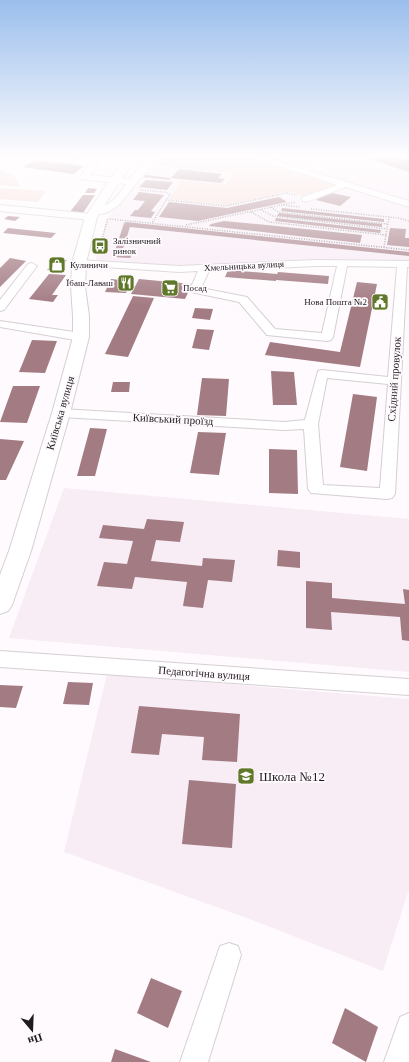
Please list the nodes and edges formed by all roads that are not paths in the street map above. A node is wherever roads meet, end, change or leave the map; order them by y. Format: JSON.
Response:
{"nodes":[{"id":1,"x":103,"y":207,"type":"edge"},
{"id":2,"x":112,"y":207,"type":"edge"},
{"id":3,"x":0,"y":208,"type":"edge"},
{"id":4,"x":98,"y":216,"type":"junction"},
{"id":5,"x":79,"y":263,"type":"junction"},
{"id":6,"x":343,"y":263,"type":"junction"},
{"id":7,"x":405,"y":264,"type":"edge"},
{"id":8,"x":32,"y":266,"type":"dead end"},
{"id":9,"x":205,"y":268,"type":"junction"},
{"id":10,"x":0,"y":308,"type":"edge"},
{"id":11,"x":0,"y":324,"type":"edge"},
{"id":12,"x":81,"y":337,"type":"junction"},
{"id":13,"x":394,"y":381,"type":"junction"},
{"id":14,"x":61,"y":413,"type":"junction"},
{"id":15,"x":311,"y":424,"type":"junction"},
{"id":16,"x":0,"y":605,"type":"edge"},
{"id":17,"x":0,"y":659,"type":"edge"},
{"id":18,"x":409,"y":687,"type":"edge"},
{"id":19,"x":229,"y":955,"type":"dead end"},
{"id":20,"x":409,"y":1026,"type":"edge"},
{"id":21,"x":194,"y":1062,"type":"edge"},
{"id":22,"x":398,"y":1062,"type":"edge"}],
"edges":[{"from":1,"to":4,"type":"main road","name":"Київська вулиця"},
{"from":2,"to":4,"type":"street"},
{"from":3,"to":4,"type":"street"},
{"from":4,"to":5,"type":"main road","name":"Київська вулиця"},
{"from":5,"to":9,"type":"street","name":"Хмельницька вулиця"},
{"from":5,"to":12,"type":"main road","name":"Київська вулиця"},
{"from":6,"to":7,"type":"street","name":"Хмельницька вулиця"},
{"from":6,"to":9,"type":"street","name":"Хмельницька вулиця"},
{"from":6,"to":9,"type":"street"},
{"from":7,"to":13,"type":"street","name":"Східний провулок"},
{"from":8,"to":10,"type":"street"},
{"from":11,"to":12,"type":"street"},
{"from":12,"to":14,"type":"main road","name":"Київська вулиця"},
{"from":13,"to":15,"type":"street"},
{"from":13,"to":15,"type":"street","name":"Східний провулок"},
{"from":14,"to":15,"type":"street","name":"Київський проїзд"},
{"from":14,"to":16,"type":"main road","name":"Київська вулиця"},
{"from":17,"to":18,"type":"street","name":"Педагогічна вулиця"},
{"from":19,"to":21,"type":"street"},
{"from":20,"to":22,"type":"street"}]}
